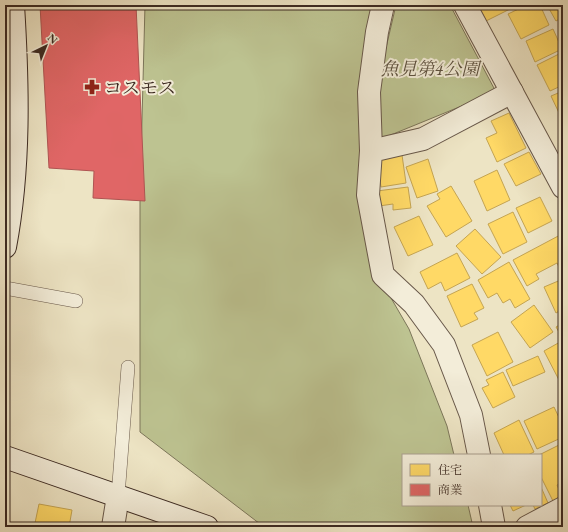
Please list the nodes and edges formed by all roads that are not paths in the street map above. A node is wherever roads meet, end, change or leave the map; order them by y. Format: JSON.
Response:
{"nodes":[{"id":1,"x":13,"y":5,"type":"edge"},
{"id":2,"x":383,"y":5,"type":"edge"},
{"id":3,"x":465,"y":5,"type":"edge"},
{"id":4,"x":512,"y":92,"type":"junction"},
{"id":5,"x":371,"y":151,"type":"junction"},
{"id":6,"x":563,"y":188,"type":"edge"},
{"id":7,"x":5,"y":247,"type":"edge"},
{"id":8,"x":5,"y":288,"type":"edge"},
{"id":9,"x":76,"y":301,"type":"dead end"},
{"id":10,"x":128,"y":367,"type":"dead end"},
{"id":11,"x":480,"y":454,"type":"edge"},
{"id":12,"x":5,"y":457,"type":"edge"},
{"id":13,"x":118,"y":496,"type":"junction"},
{"id":14,"x":490,"y":506,"type":"edge"},
{"id":15,"x":563,"y":508,"type":"edge"},
{"id":16,"x":113,"y":527,"type":"edge"},
{"id":17,"x":207,"y":527,"type":"edge"},
{"id":18,"x":494,"y":527,"type":"edge"},
{"id":19,"x":527,"y":527,"type":"edge"}],
"edges":[{"from":1,"to":7,"type":"street"},
{"from":2,"to":5,"type":"street"},
{"from":3,"to":4,"type":"street"},
{"from":4,"to":5,"type":"street"},
{"from":4,"to":6,"type":"street"},
{"from":5,"to":11,"type":"street"},
{"from":8,"to":9,"type":"lane"},
{"from":10,"to":13,"type":"lane"},
{"from":12,"to":13,"type":"street"},
{"from":13,"to":16,"type":"street"},
{"from":13,"to":17,"type":"street"},
{"from":14,"to":18,"type":"street"},
{"from":15,"to":19,"type":"street"}]}
